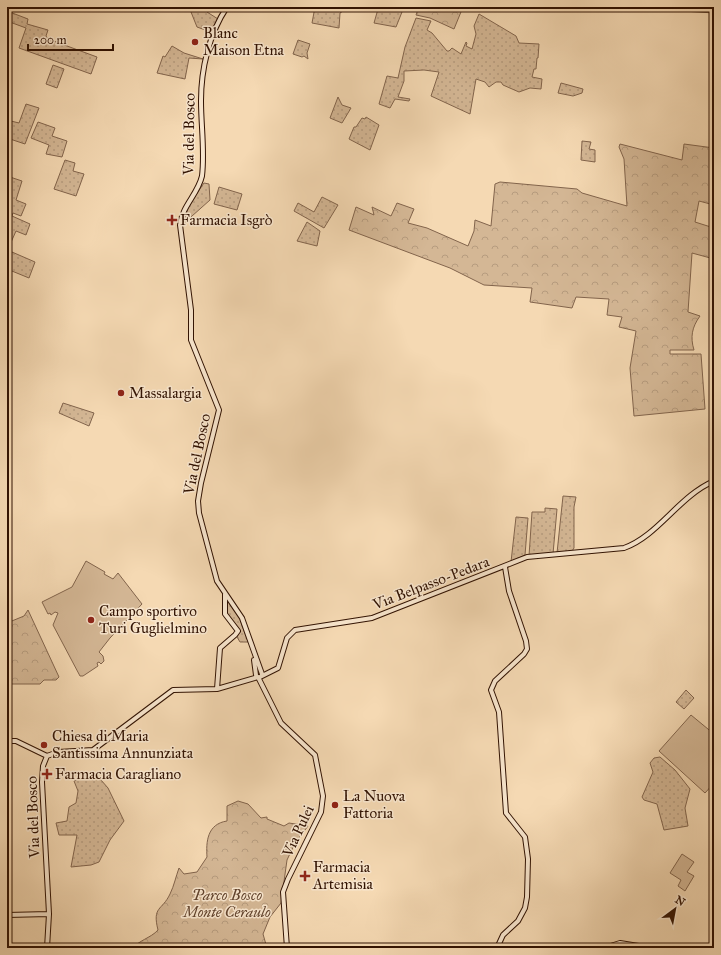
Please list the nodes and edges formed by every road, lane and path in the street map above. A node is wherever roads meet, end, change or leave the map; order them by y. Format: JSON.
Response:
{"nodes":[{"id":1,"x":227,"y":7,"type":"edge"},
{"id":2,"x":714,"y":481,"type":"edge"},
{"id":3,"x":505,"y":567,"type":"junction"},
{"id":4,"x":225,"y":594,"type":"junction"},
{"id":5,"x":271,"y":672,"type":"joint"},
{"id":6,"x":259,"y":675,"type":"junction"},
{"id":7,"x":217,"y":689,"type":"junction"},
{"id":8,"x":7,"y":741,"type":"edge"},
{"id":9,"x":47,"y":756,"type":"junction"},
{"id":10,"x":49,"y":914,"type":"junction"},
{"id":11,"x":7,"y":915,"type":"edge"},
{"id":12,"x":47,"y":948,"type":"edge"},
{"id":13,"x":287,"y":948,"type":"edge"},
{"id":14,"x":497,"y":948,"type":"edge"},
{"id":15,"x":604,"y":948,"type":"edge"},
{"id":16,"x":652,"y":948,"type":"edge"}],
"edges":[{"from":1,"to":4,"type":"street","name":"Via del Bosco"},
{"from":2,"to":3,"type":"street","name":"Via Belpasso-Pedara"},
{"from":3,"to":5,"type":"street","name":"Via Belpasso-Pedara"},
{"from":3,"to":14,"type":"street"},
{"from":4,"to":6,"type":"street","name":"Via Pulei"},
{"from":4,"to":7,"type":"street"},
{"from":5,"to":6,"type":"street","name":"Via del Bosco"},
{"from":6,"to":7,"type":"street","name":"Via del Bosco"},
{"from":6,"to":13,"type":"street","name":"Via Pulei"},
{"from":7,"to":9,"type":"street","name":"Via del Bosco"},
{"from":8,"to":9,"type":"street"},
{"from":9,"to":10,"type":"street","name":"Via del Bosco"},
{"from":10,"to":11,"type":"street"},
{"from":10,"to":12,"type":"street","name":"Via del Bosco"},
{"from":15,"to":16,"type":"street"}]}
